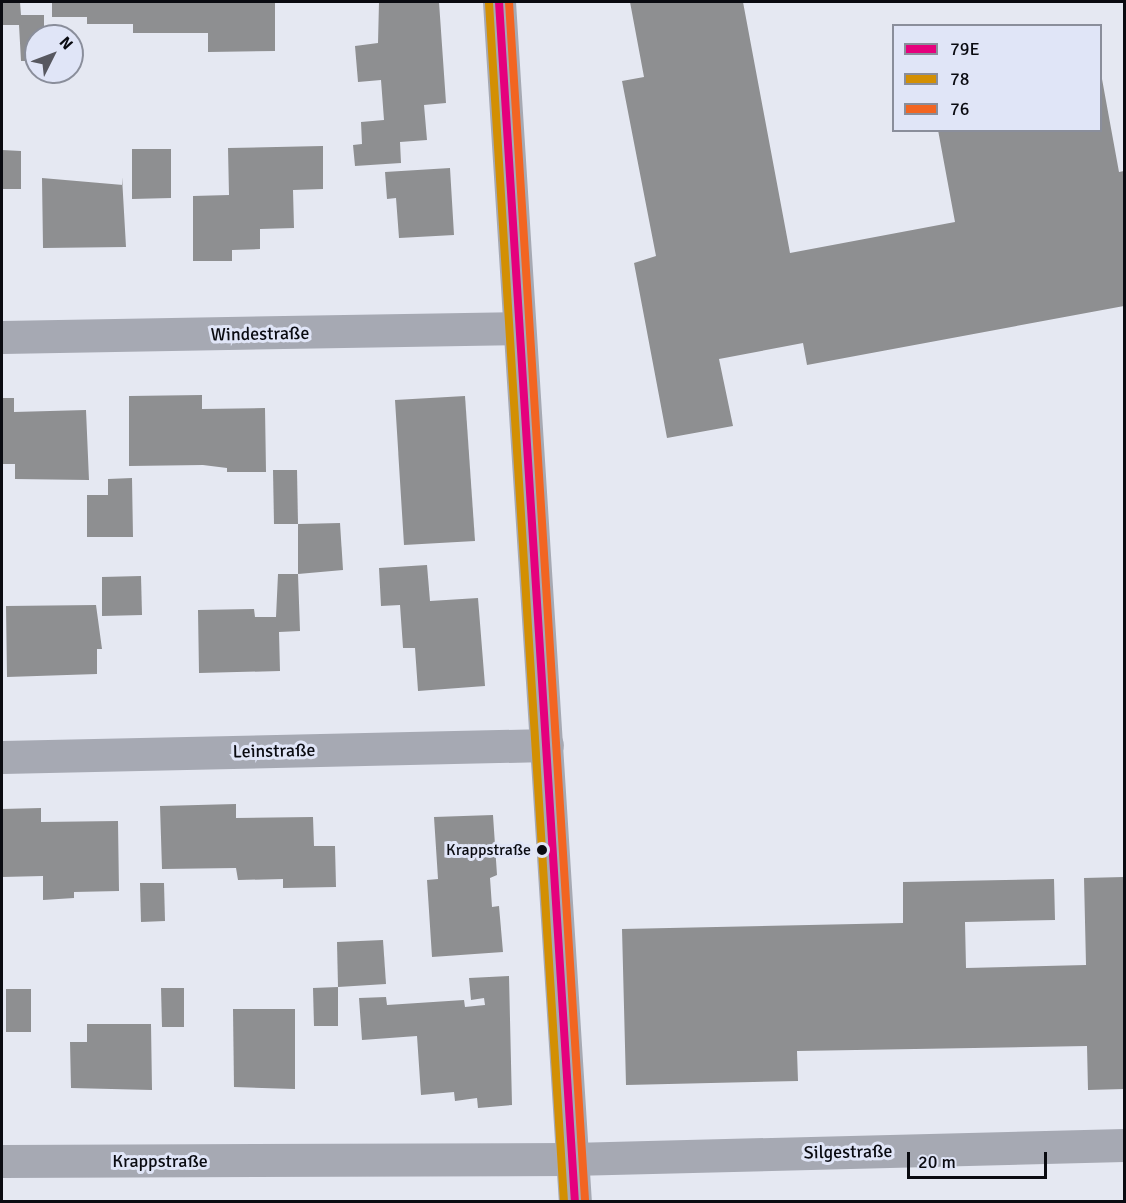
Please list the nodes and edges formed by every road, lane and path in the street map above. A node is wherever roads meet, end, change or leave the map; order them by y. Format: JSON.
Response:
{"nodes":[{"id":1,"x":499,"y":2,"type":"edge"},
{"id":2,"x":519,"y":328,"type":"junction"},
{"id":3,"x":2,"y":337,"type":"edge"},
{"id":4,"x":547,"y":745,"type":"junction"},
{"id":5,"x":2,"y":757,"type":"edge"},
{"id":6,"x":1125,"y":1145,"type":"edge"},
{"id":7,"x":571,"y":1159,"type":"junction"},
{"id":8,"x":2,"y":1161,"type":"edge"},
{"id":9,"x":574,"y":1202,"type":"edge"}],
"edges":[{"from":1,"to":2,"type":"street"},
{"from":2,"to":3,"type":"street","name":"Windestraße"},
{"from":2,"to":4,"type":"street"},
{"from":4,"to":5,"type":"street","name":"Leinstraße"},
{"from":4,"to":7,"type":"street"},
{"from":6,"to":7,"type":"street","name":"Silgestraße"},
{"from":7,"to":8,"type":"street","name":"Krappstraße"},
{"from":7,"to":9,"type":"street"}]}
